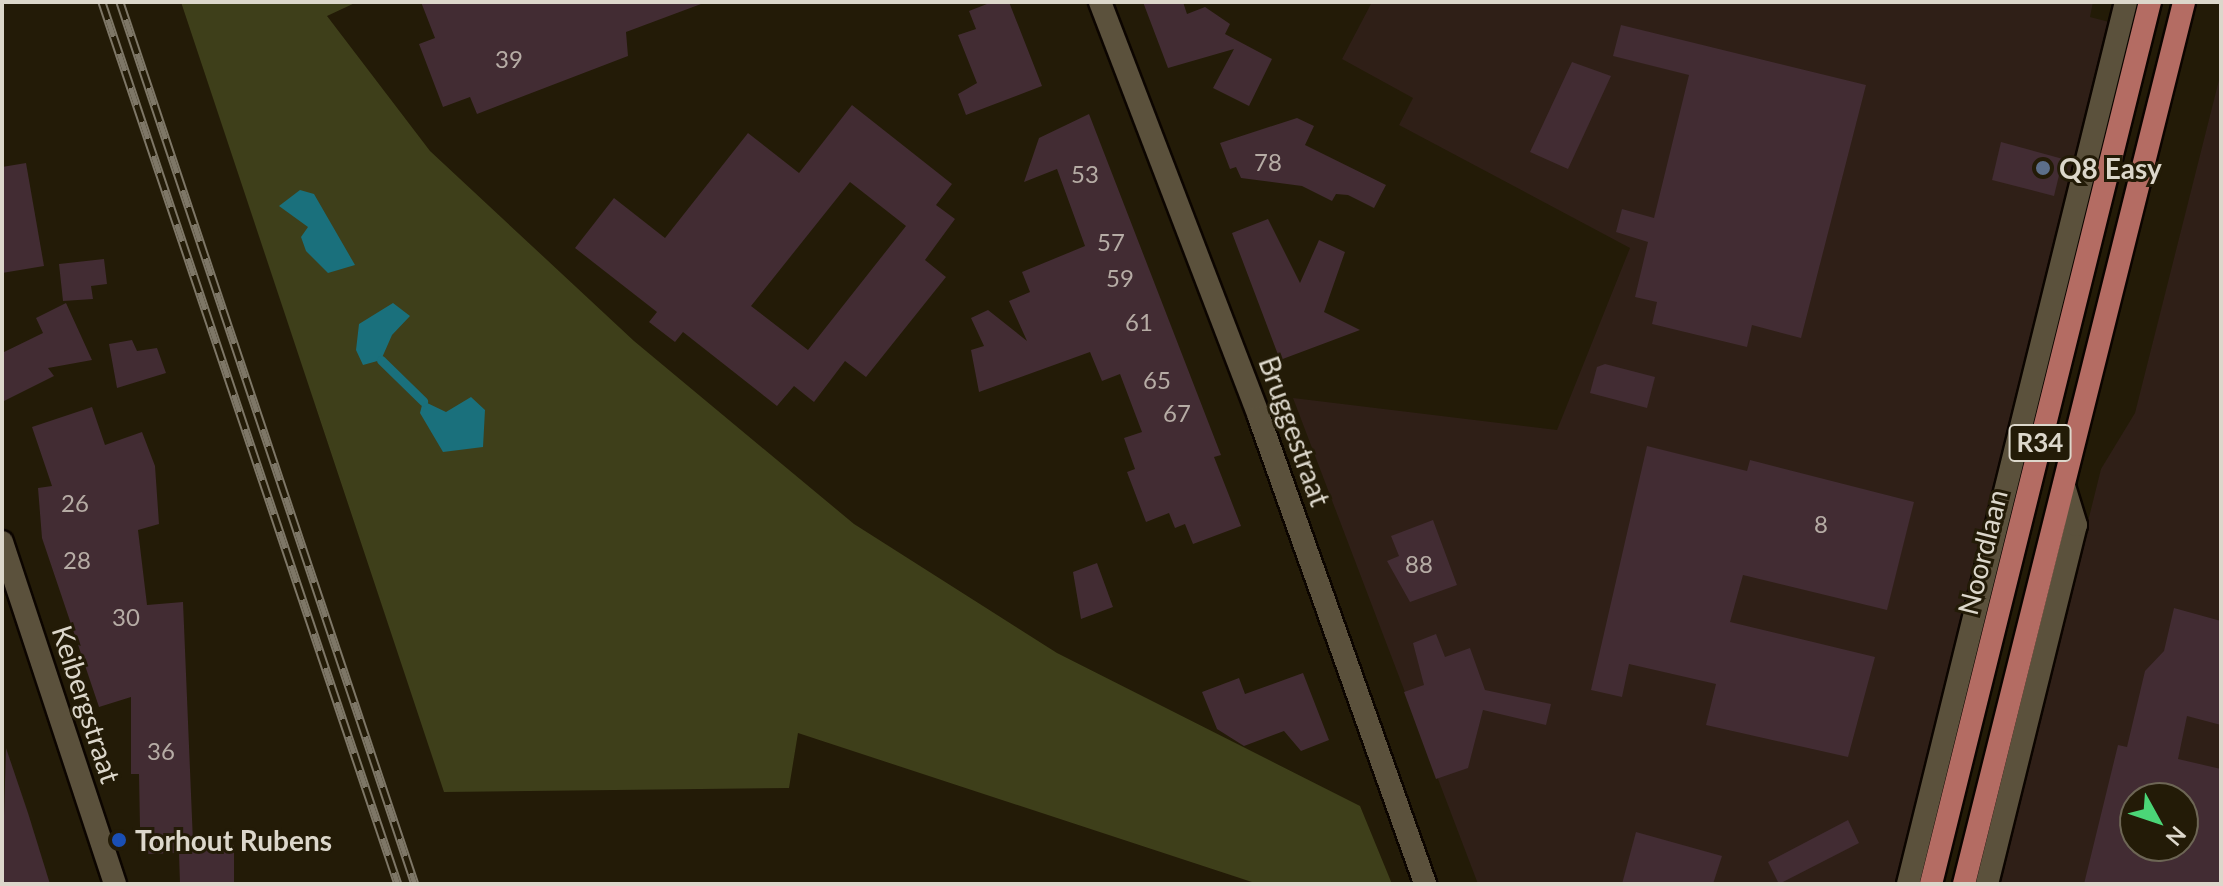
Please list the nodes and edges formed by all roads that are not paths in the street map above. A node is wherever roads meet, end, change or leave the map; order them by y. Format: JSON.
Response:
{"nodes":[{"id":1,"x":1100,"y":2,"type":"edge"},
{"id":2,"x":2126,"y":2,"type":"edge"},
{"id":3,"x":2150,"y":2,"type":"edge"},
{"id":4,"x":2184,"y":2,"type":"edge"},
{"id":5,"x":2064,"y":486,"type":"junction"},
{"id":6,"x":2,"y":542,"type":"edge"},
{"id":7,"x":115,"y":884,"type":"edge"},
{"id":8,"x":1425,"y":884,"type":"edge"},
{"id":9,"x":1908,"y":884,"type":"edge"},
{"id":10,"x":1931,"y":884,"type":"edge"},
{"id":11,"x":1964,"y":884,"type":"edge"},
{"id":12,"x":1987,"y":884,"type":"edge"}],
"edges":[{"from":1,"to":8,"type":"street","name":"Bruggestraat"},
{"from":2,"to":9,"type":"street","name":"Noordlaan"},
{"from":3,"to":10,"type":"main road","name":"Noordlaan","number":"R34"},
{"from":4,"to":5,"type":"main road","number":"R34"},
{"from":5,"to":11,"type":"main road","number":"R34"},
{"from":5,"to":12,"type":"street"},
{"from":6,"to":7,"type":"street","name":"Keibergstraat"}]}
